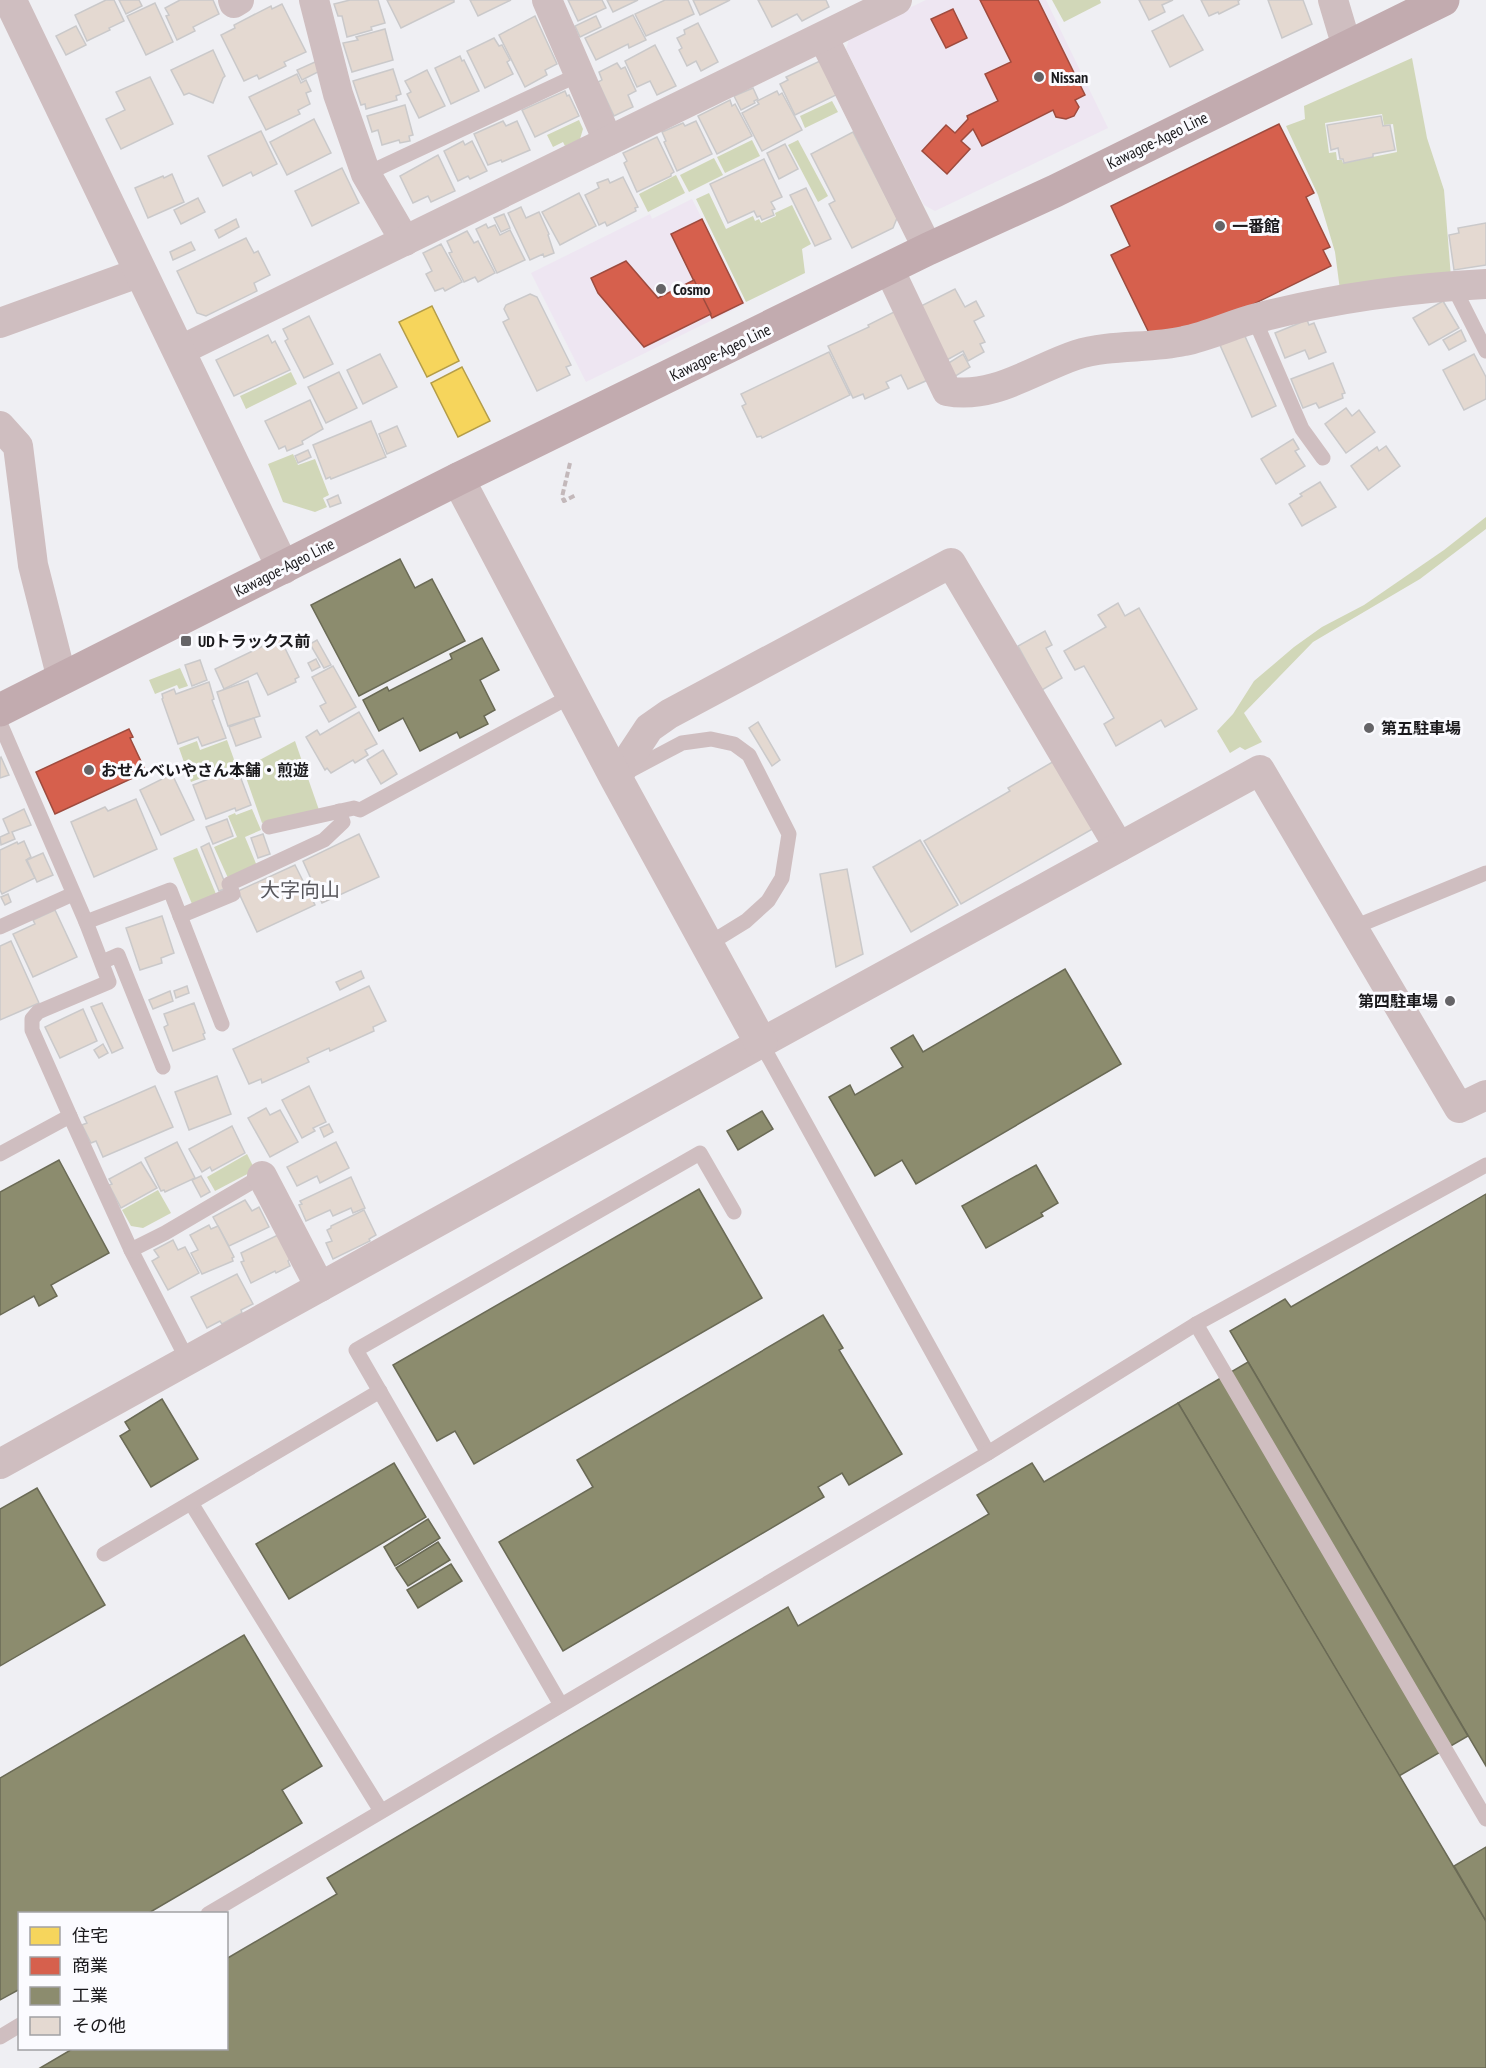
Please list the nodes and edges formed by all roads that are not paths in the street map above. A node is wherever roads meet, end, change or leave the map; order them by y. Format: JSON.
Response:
{"nodes":[{"id":1,"x":10,"y":0,"type":"edge"},
{"id":2,"x":233,"y":0,"type":"edge"},
{"id":3,"x":239,"y":0,"type":"edge"},
{"id":4,"x":314,"y":0,"type":"edge"},
{"id":5,"x":547,"y":0,"type":"edge"},
{"id":6,"x":897,"y":0,"type":"edge"},
{"id":7,"x":1333,"y":0,"type":"edge"},
{"id":8,"x":1443,"y":0,"type":"edge"},
{"id":9,"x":824,"y":37,"type":"junction"},
{"id":10,"x":1347,"y":47,"type":"junction"},
{"id":11,"x":580,"y":74,"type":"junction"},
{"id":12,"x":608,"y":141,"type":"junction"},
{"id":13,"x":366,"y":174,"type":"junction"},
{"id":14,"x":405,"y":241,"type":"junction"},
{"id":15,"x":928,"y":249,"type":"junction"},
{"id":16,"x":889,"y":269,"type":"junction"},
{"id":17,"x":141,"y":272,"type":"junction"},
{"id":18,"x":1486,"y":284,"type":"edge"},
{"id":19,"x":1453,"y":286,"type":"junction"},
{"id":20,"x":1254,"y":318,"type":"junction"},
{"id":21,"x":0,"y":323,"type":"edge"},
{"id":22,"x":179,"y":351,"type":"junction"},
{"id":23,"x":1486,"y":351,"type":"edge"},
{"id":24,"x":0,"y":426,"type":"edge"},
{"id":25,"x":1323,"y":458,"type":"dead end"},
{"id":26,"x":458,"y":479,"type":"junction"},
{"id":27,"x":283,"y":568,"type":"junction"},
{"id":28,"x":62,"y":680,"type":"junction"},
{"id":29,"x":573,"y":695,"type":"junction"},
{"id":30,"x":0,"y":710,"type":"edge"},
{"id":31,"x":0,"y":723,"type":"edge"},
{"id":32,"x":616,"y":778,"type":"junction"},
{"id":33,"x":339,"y":811,"type":"junction"},
{"id":34,"x":269,"y":827,"type":"dead end"},
{"id":35,"x":1119,"y":847,"type":"junction"},
{"id":36,"x":1486,"y":873,"type":"edge"},
{"id":37,"x":73,"y":894,"type":"junction"},
{"id":38,"x":180,"y":916,"type":"junction"},
{"id":39,"x":86,"y":922,"type":"junction"},
{"id":40,"x":0,"y":927,"type":"edge"},
{"id":41,"x":1352,"y":928,"type":"junction"},
{"id":42,"x":707,"y":945,"type":"junction"},
{"id":43,"x":102,"y":962,"type":"junction"},
{"id":44,"x":222,"y":1024,"type":"dead end"},
{"id":45,"x":760,"y":1043,"type":"junction"},
{"id":46,"x":163,"y":1067,"type":"dead end"},
{"id":47,"x":1486,"y":1095,"type":"edge"},
{"id":48,"x":70,"y":1116,"type":"junction"},
{"id":49,"x":0,"y":1154,"type":"edge"},
{"id":50,"x":1486,"y":1165,"type":"edge"},
{"id":51,"x":262,"y":1176,"type":"joint"},
{"id":52,"x":734,"y":1212,"type":"dead end"},
{"id":53,"x":131,"y":1250,"type":"junction"},
{"id":54,"x":320,"y":1287,"type":"junction"},
{"id":55,"x":1196,"y":1324,"type":"junction"},
{"id":56,"x":188,"y":1361,"type":"junction"},
{"id":57,"x":380,"y":1391,"type":"junction"},
{"id":58,"x":988,"y":1453,"type":"junction"},
{"id":59,"x":0,"y":1464,"type":"edge"},
{"id":60,"x":191,"y":1503,"type":"junction"},
{"id":61,"x":104,"y":1554,"type":"dead end"},
{"id":62,"x":561,"y":1705,"type":"junction"},
{"id":63,"x":381,"y":1811,"type":"junction"},
{"id":64,"x":1486,"y":1819,"type":"edge"},
{"id":65,"x":211,"y":1912,"type":"edge"},
{"id":66,"x":18,"y":2026,"type":"edge"},
{"id":67,"x":0,"y":2037,"type":"edge"}],
"edges":[{"from":1,"to":17,"type":"street"},
{"from":2,"to":3,"type":"street"},
{"from":4,"to":13,"type":"street"},
{"from":5,"to":11,"type":"street"},
{"from":6,"to":9,"type":"street"},
{"from":7,"to":10,"type":"street"},
{"from":8,"to":10,"type":"main road","name":"Kawagoe-Ageo Line"},
{"from":9,"to":12,"type":"street"},
{"from":9,"to":15,"type":"street"},
{"from":10,"to":15,"type":"main road","name":"Kawagoe-Ageo Line"},
{"from":11,"to":12,"type":"street"},
{"from":11,"to":13,"type":"lane"},
{"from":12,"to":14,"type":"street"},
{"from":13,"to":14,"type":"street"},
{"from":14,"to":22,"type":"street"},
{"from":15,"to":16,"type":"main road","name":"Kawagoe-Ageo Line"},
{"from":16,"to":20,"type":"street"},
{"from":16,"to":26,"type":"main road","name":"Kawagoe-Ageo Line"},
{"from":17,"to":21,"type":"street"},
{"from":17,"to":22,"type":"street"},
{"from":18,"to":19,"type":"street"},
{"from":19,"to":20,"type":"street"},
{"from":19,"to":23,"type":"lane"},
{"from":20,"to":25,"type":"lane"},
{"from":22,"to":27,"type":"street"},
{"from":24,"to":28,"type":"street"},
{"from":26,"to":27,"type":"main road","name":"Kawagoe-Ageo Line"},
{"from":26,"to":29,"type":"street"},
{"from":27,"to":28,"type":"main road","name":"Kawagoe-Ageo Line"},
{"from":28,"to":30,"type":"main road","name":"Kawagoe-Ageo Line"},
{"from":29,"to":32,"type":"street"},
{"from":29,"to":33,"type":"lane"},
{"from":31,"to":37,"type":"lane"},
{"from":32,"to":35,"type":"street"},
{"from":32,"to":42,"type":"street"},
{"from":32,"to":42,"type":"lane"},
{"from":33,"to":34,"type":"lane"},
{"from":33,"to":38,"type":"lane"},
{"from":35,"to":41,"type":"street"},
{"from":35,"to":45,"type":"street"},
{"from":36,"to":41,"type":"lane"},
{"from":37,"to":39,"type":"lane"},
{"from":37,"to":40,"type":"lane"},
{"from":38,"to":39,"type":"lane"},
{"from":38,"to":44,"type":"lane"},
{"from":39,"to":43,"type":"lane"},
{"from":41,"to":47,"type":"street"},
{"from":42,"to":45,"type":"street"},
{"from":43,"to":46,"type":"lane"},
{"from":43,"to":48,"type":"lane"},
{"from":45,"to":54,"type":"street"},
{"from":45,"to":58,"type":"lane"},
{"from":48,"to":49,"type":"lane"},
{"from":48,"to":53,"type":"lane"},
{"from":50,"to":55,"type":"lane"},
{"from":51,"to":53,"type":"lane"},
{"from":51,"to":54,"type":"street"},
{"from":52,"to":57,"type":"lane"},
{"from":53,"to":56,"type":"lane"},
{"from":54,"to":56,"type":"street"},
{"from":55,"to":58,"type":"lane"},
{"from":55,"to":64,"type":"lane"},
{"from":56,"to":59,"type":"street"},
{"from":57,"to":60,"type":"lane"},
{"from":57,"to":62,"type":"lane"},
{"from":58,"to":62,"type":"lane"},
{"from":60,"to":61,"type":"lane"},
{"from":60,"to":63,"type":"lane"},
{"from":62,"to":63,"type":"lane"},
{"from":63,"to":65,"type":"lane"},
{"from":66,"to":67,"type":"lane"}]}
